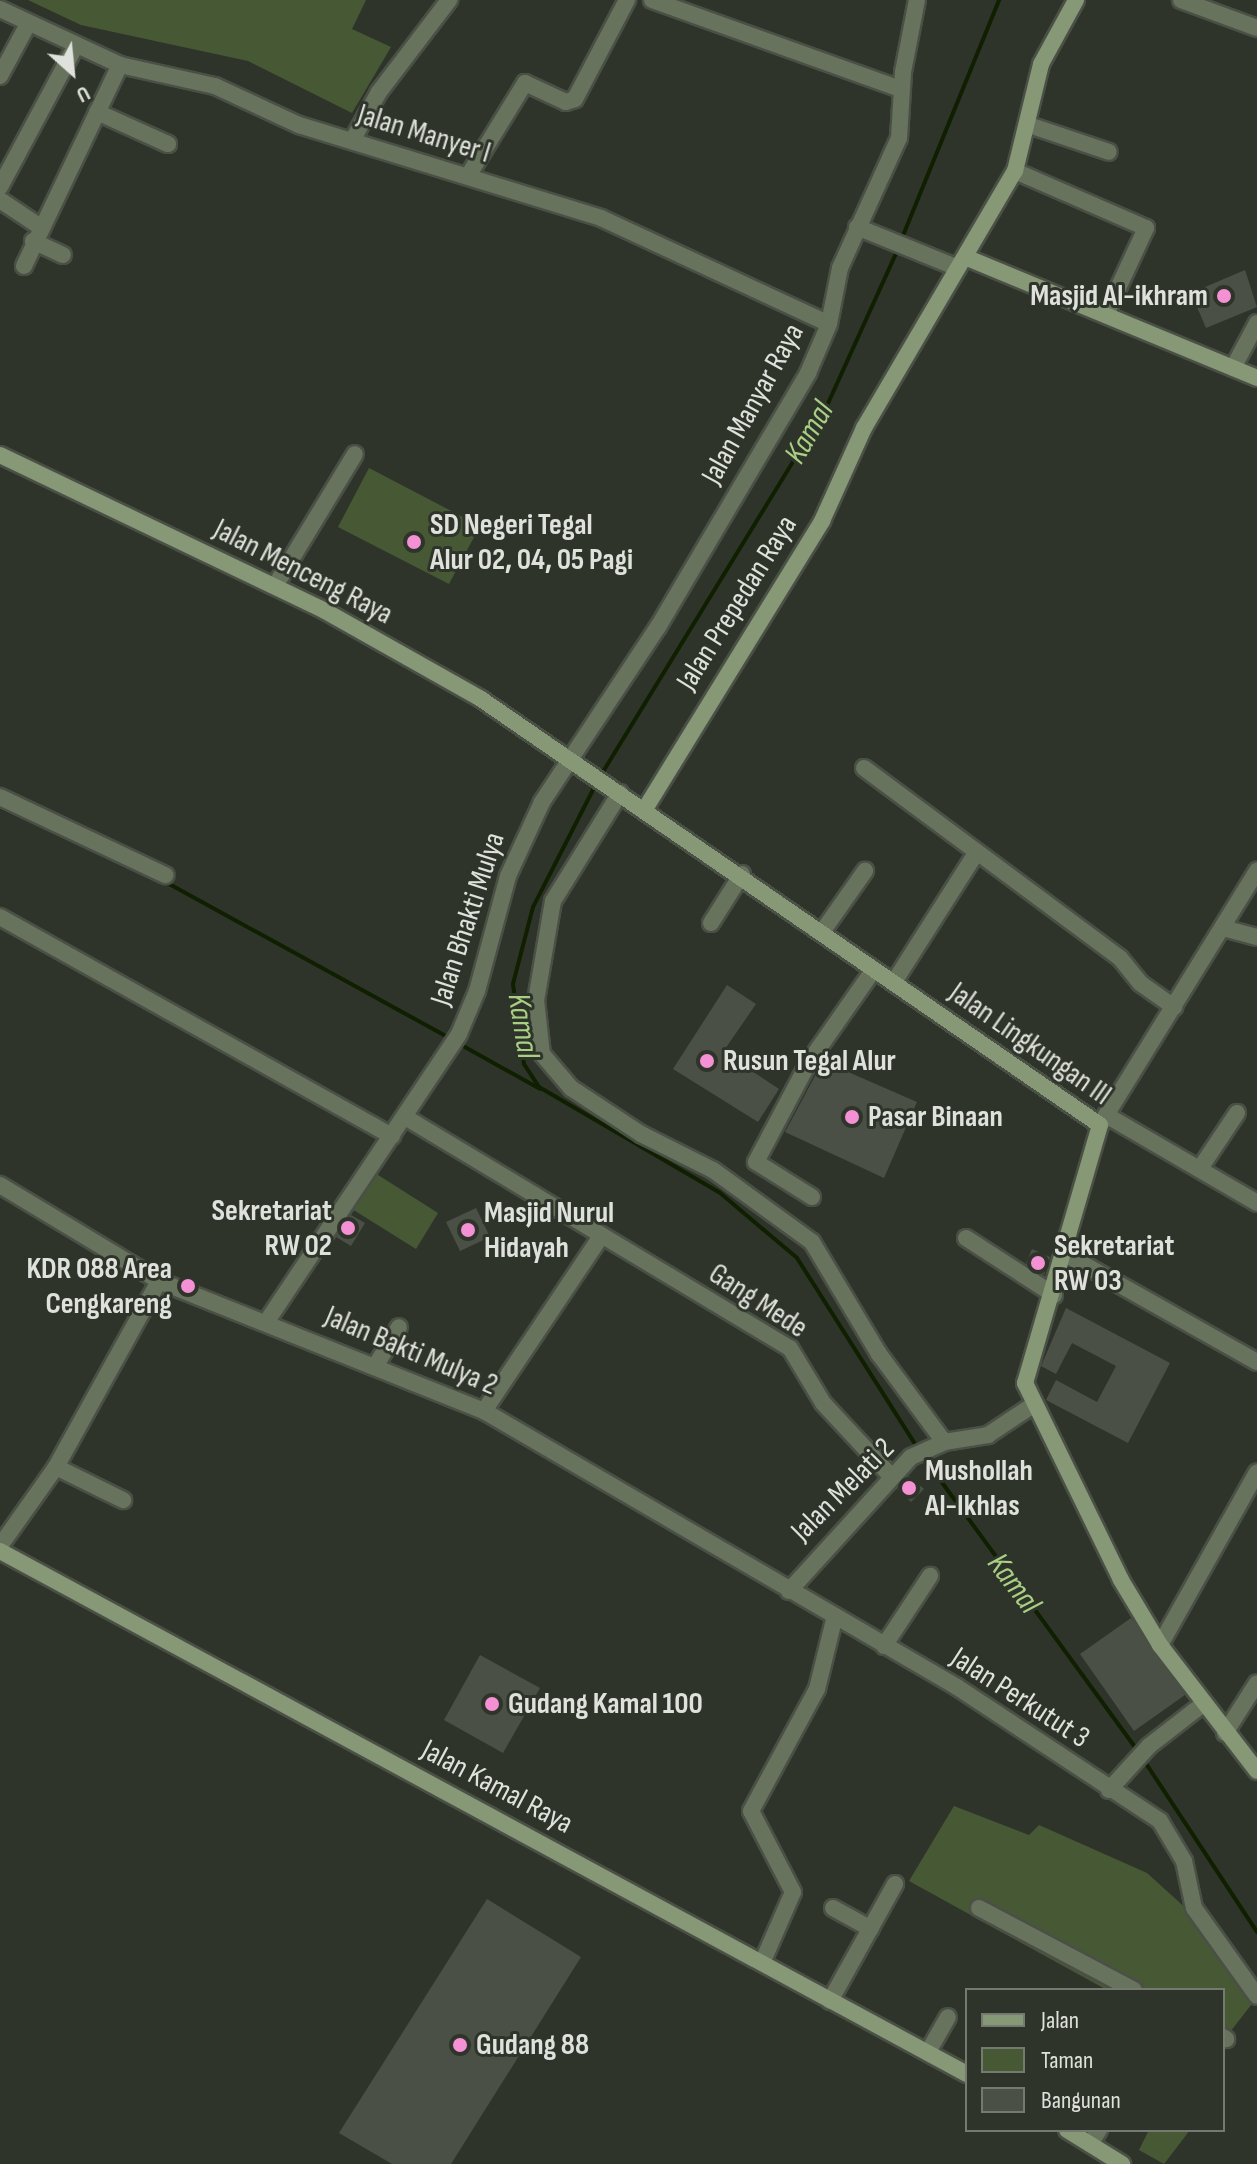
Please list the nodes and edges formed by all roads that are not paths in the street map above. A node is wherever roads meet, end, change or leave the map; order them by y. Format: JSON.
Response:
{"nodes":[{"id":1,"x":449,"y":0,"type":"edge"},
{"id":2,"x":627,"y":0,"type":"edge"},
{"id":3,"x":652,"y":0,"type":"edge"},
{"id":4,"x":917,"y":0,"type":"edge"},
{"id":5,"x":1076,"y":0,"type":"edge"},
{"id":6,"x":1181,"y":0,"type":"edge"},
{"id":7,"x":0,"y":9,"type":"edge"},
{"id":8,"x":28,"y":24,"type":"junction"},
{"id":9,"x":1257,"y":28,"type":"edge"},
{"id":10,"x":76,"y":45,"type":"junction"},
{"id":11,"x":120,"y":65,"type":"junction"},
{"id":12,"x":0,"y":76,"type":"edge"},
{"id":13,"x":901,"y":89,"type":"junction"},
{"id":14,"x":97,"y":112,"type":"junction"},
{"id":15,"x":1029,"y":125,"type":"junction"},
{"id":16,"x":352,"y":141,"type":"junction"},
{"id":17,"x":168,"y":144,"type":"dead end"},
{"id":18,"x":1109,"y":152,"type":"dead end"},
{"id":19,"x":1015,"y":171,"type":"junction"},
{"id":20,"x":468,"y":176,"type":"junction"},
{"id":21,"x":0,"y":187,"type":"edge"},
{"id":22,"x":0,"y":200,"type":"edge"},
{"id":23,"x":857,"y":227,"type":"junction"},
{"id":24,"x":36,"y":234,"type":"junction"},
{"id":25,"x":63,"y":255,"type":"dead end"},
{"id":26,"x":961,"y":262,"type":"junction"},
{"id":27,"x":24,"y":266,"type":"dead end"},
{"id":28,"x":1106,"y":314,"type":"junction"},
{"id":29,"x":1257,"y":323,"type":"edge"},
{"id":30,"x":829,"y":324,"type":"junction"},
{"id":31,"x":1233,"y":368,"type":"junction"},
{"id":32,"x":1257,"y":378,"type":"edge"},
{"id":33,"x":355,"y":454,"type":"dead end"},
{"id":34,"x":0,"y":455,"type":"edge"},
{"id":35,"x":275,"y":586,"type":"junction"},
{"id":36,"x":570,"y":759,"type":"junction"},
{"id":37,"x":864,"y":768,"type":"dead end"},
{"id":38,"x":616,"y":790,"type":"junction"},
{"id":39,"x":0,"y":797,"type":"edge"},
{"id":40,"x":645,"y":809,"type":"junction"},
{"id":41,"x":975,"y":855,"type":"junction"},
{"id":42,"x":865,"y":871,"type":"dead end"},
{"id":43,"x":1257,"y":871,"type":"edge"},
{"id":44,"x":742,"y":874,"type":"junction"},
{"id":45,"x":165,"y":875,"type":"dead end"},
{"id":46,"x":0,"y":917,"type":"edge"},
{"id":47,"x":711,"y":923,"type":"dead end"},
{"id":48,"x":1223,"y":928,"type":"junction"},
{"id":49,"x":822,"y":932,"type":"junction"},
{"id":50,"x":1257,"y":937,"type":"edge"},
{"id":51,"x":874,"y":969,"type":"junction"},
{"id":52,"x":894,"y":982,"type":"junction"},
{"id":53,"x":1174,"y":1007,"type":"junction"},
{"id":54,"x":1237,"y":1113,"type":"dead end"},
{"id":55,"x":405,"y":1117,"type":"junction"},
{"id":56,"x":1103,"y":1120,"type":"junction"},
{"id":57,"x":392,"y":1136,"type":"junction"},
{"id":58,"x":1201,"y":1167,"type":"junction"},
{"id":59,"x":0,"y":1185,"type":"edge"},
{"id":60,"x":812,"y":1197,"type":"dead end"},
{"id":61,"x":1257,"y":1203,"type":"edge"},
{"id":62,"x":601,"y":1236,"type":"junction"},
{"id":63,"x":966,"y":1238,"type":"dead end"},
{"id":64,"x":1067,"y":1255,"type":"junction"},
{"id":65,"x":159,"y":1281,"type":"junction"},
{"id":66,"x":1054,"y":1295,"type":"junction"},
{"id":67,"x":267,"y":1321,"type":"junction"},
{"id":68,"x":399,"y":1327,"type":"dead end"},
{"id":69,"x":1257,"y":1362,"type":"edge"},
{"id":70,"x":376,"y":1365,"type":"junction"},
{"id":71,"x":1033,"y":1405,"type":"junction"},
{"id":72,"x":484,"y":1411,"type":"junction"},
{"id":73,"x":940,"y":1443,"type":"junction"},
{"id":74,"x":56,"y":1467,"type":"junction"},
{"id":75,"x":1257,"y":1472,"type":"edge"},
{"id":76,"x":890,"y":1475,"type":"junction"},
{"id":77,"x":123,"y":1500,"type":"dead end"},
{"id":78,"x":0,"y":1548,"type":"edge"},
{"id":79,"x":930,"y":1576,"type":"dead end"},
{"id":80,"x":789,"y":1591,"type":"junction"},
{"id":81,"x":834,"y":1620,"type":"junction"},
{"id":82,"x":1160,"y":1645,"type":"junction"},
{"id":83,"x":884,"y":1646,"type":"junction"},
{"id":84,"x":1257,"y":1683,"type":"edge"},
{"id":85,"x":1203,"y":1704,"type":"junction"},
{"id":86,"x":1225,"y":1733,"type":"junction"},
{"id":87,"x":1257,"y":1771,"type":"edge"},
{"id":88,"x":1109,"y":1790,"type":"junction"},
{"id":89,"x":895,"y":1884,"type":"dead end"},
{"id":90,"x":833,"y":1908,"type":"dead end"},
{"id":91,"x":979,"y":1908,"type":"dead end"},
{"id":92,"x":871,"y":1929,"type":"junction"},
{"id":93,"x":762,"y":1963,"type":"junction"},
{"id":94,"x":1130,"y":1988,"type":"edge"},
{"id":95,"x":1257,"y":1996,"type":"edge"},
{"id":96,"x":830,"y":2001,"type":"junction"},
{"id":97,"x":948,"y":2017,"type":"dead end"},
{"id":98,"x":928,"y":2052,"type":"junction"},
{"id":99,"x":965,"y":2073,"type":"edge"},
{"id":100,"x":1094,"y":2137,"type":"edge"},
{"id":101,"x":1122,"y":2164,"type":"edge"}],
"edges":[{"from":1,"to":16,"type":"street"},
{"from":2,"to":20,"type":"street"},
{"from":3,"to":13,"type":"street"},
{"from":4,"to":13,"type":"street","name":"Jalan Manyar Raya"},
{"from":5,"to":15,"type":"street","name":"Jalan Prepedan Raya"},
{"from":6,"to":9,"type":"street"},
{"from":7,"to":8,"type":"street","name":"Jalan Manyer I"},
{"from":8,"to":10,"type":"street","name":"Jalan Manyer I"},
{"from":8,"to":12,"type":"street"},
{"from":10,"to":11,"type":"street","name":"Jalan Manyer I"},
{"from":10,"to":21,"type":"street"},
{"from":11,"to":14,"type":"street"},
{"from":11,"to":16,"type":"street","name":"Jalan Manyer I"},
{"from":13,"to":23,"type":"street","name":"Jalan Manyar Raya"},
{"from":14,"to":17,"type":"street"},
{"from":14,"to":24,"type":"street"},
{"from":15,"to":18,"type":"street"},
{"from":15,"to":19,"type":"street","name":"Jalan Prepedan Raya"},
{"from":16,"to":20,"type":"street","name":"Jalan Manyer I"},
{"from":19,"to":26,"type":"street","name":"Jalan Prepedan Raya"},
{"from":19,"to":28,"type":"street"},
{"from":20,"to":30,"type":"street","name":"Jalan Manyer I"},
{"from":22,"to":24,"type":"street"},
{"from":23,"to":26,"type":"street"},
{"from":23,"to":30,"type":"street","name":"Jalan Manyar Raya"},
{"from":24,"to":25,"type":"street"},
{"from":24,"to":27,"type":"street"},
{"from":26,"to":28,"type":"street"},
{"from":26,"to":40,"type":"street","name":"Jalan Prepedan Raya"},
{"from":28,"to":31,"type":"street"},
{"from":29,"to":31,"type":"street"},
{"from":30,"to":36,"type":"street","name":"Jalan Manyar Raya"},
{"from":31,"to":32,"type":"street"},
{"from":33,"to":35,"type":"street"},
{"from":34,"to":35,"type":"street","name":"Jalan Menceng Raya"},
{"from":35,"to":36,"type":"street","name":"Jalan Menceng Raya"},
{"from":36,"to":38,"type":"street","name":"Jalan Lingkungan III"},
{"from":36,"to":55,"type":"street","name":"Jalan Bhakti Mulya"},
{"from":37,"to":41,"type":"street"},
{"from":38,"to":40,"type":"street","name":"Jalan Lingkungan III"},
{"from":38,"to":73,"type":"street"},
{"from":39,"to":45,"type":"street"},
{"from":40,"to":44,"type":"street","name":"Jalan Lingkungan III"},
{"from":41,"to":52,"type":"street"},
{"from":41,"to":53,"type":"street"},
{"from":42,"to":49,"type":"street"},
{"from":43,"to":48,"type":"street"},
{"from":44,"to":47,"type":"street"},
{"from":44,"to":49,"type":"street","name":"Jalan Lingkungan III"},
{"from":46,"to":57,"type":"street"},
{"from":48,"to":50,"type":"street"},
{"from":48,"to":53,"type":"street"},
{"from":49,"to":51,"type":"street","name":"Jalan Lingkungan III"},
{"from":51,"to":52,"type":"street","name":"Jalan Lingkungan III"},
{"from":51,"to":60,"type":"street"},
{"from":52,"to":56,"type":"street","name":"Jalan Lingkungan III"},
{"from":53,"to":56,"type":"street"},
{"from":54,"to":58,"type":"street"},
{"from":55,"to":57,"type":"street","name":"Jalan Bhakti Mulya"},
{"from":55,"to":62,"type":"street","name":"Gang Mede"},
{"from":56,"to":58,"type":"street"},
{"from":56,"to":64,"type":"street","name":"Jalan Lingkungan III"},
{"from":57,"to":67,"type":"street","name":"Jalan Bhakti Mulya"},
{"from":58,"to":61,"type":"street"},
{"from":59,"to":65,"type":"street","name":"Jalan Bakti Mulya 2"},
{"from":62,"to":72,"type":"street"},
{"from":62,"to":76,"type":"street","name":"Gang Mede"},
{"from":63,"to":66,"type":"street"},
{"from":64,"to":66,"type":"street","name":"Jalan Lingkungan III"},
{"from":64,"to":69,"type":"street"},
{"from":65,"to":67,"type":"street","name":"Jalan Bakti Mulya 2"},
{"from":65,"to":74,"type":"street"},
{"from":66,"to":71,"type":"street","name":"Jalan Lingkungan III"},
{"from":67,"to":70,"type":"street","name":"Jalan Bakti Mulya 2"},
{"from":68,"to":70,"type":"street"},
{"from":70,"to":72,"type":"street","name":"Jalan Bakti Mulya 2"},
{"from":71,"to":73,"type":"street","name":"Jalan Melati 2"},
{"from":71,"to":82,"type":"street","name":"Jalan Lingkungan III"},
{"from":72,"to":80,"type":"street","name":"Jalan Bakti Mulya 2"},
{"from":73,"to":76,"type":"street","name":"Jalan Melati 2"},
{"from":74,"to":77,"type":"street"},
{"from":74,"to":78,"type":"street"},
{"from":75,"to":82,"type":"street"},
{"from":76,"to":80,"type":"street","name":"Jalan Melati 2"},
{"from":78,"to":93,"type":"street","name":"Jalan Kamal Raya"},
{"from":79,"to":83,"type":"street"},
{"from":80,"to":81,"type":"street","name":"Jalan Perkutut 3"},
{"from":81,"to":83,"type":"street","name":"Jalan Perkutut 3"},
{"from":81,"to":93,"type":"street"},
{"from":82,"to":85,"type":"street","name":"Jalan Lingkungan III"},
{"from":83,"to":88,"type":"street","name":"Jalan Perkutut 3"},
{"from":84,"to":86,"type":"street"},
{"from":85,"to":86,"type":"street","name":"Jalan Lingkungan III"},
{"from":85,"to":88,"type":"street"},
{"from":86,"to":87,"type":"street","name":"Jalan Lingkungan III"},
{"from":88,"to":95,"type":"street","name":"Jalan Perkutut 3"},
{"from":89,"to":92,"type":"street"},
{"from":90,"to":92,"type":"street"},
{"from":91,"to":94,"type":"street"},
{"from":92,"to":96,"type":"street"},
{"from":93,"to":96,"type":"street","name":"Jalan Kamal Raya"},
{"from":96,"to":98,"type":"street","name":"Jalan Kamal Raya"},
{"from":97,"to":98,"type":"street"},
{"from":98,"to":99,"type":"street","name":"Jalan Kamal Raya"},
{"from":100,"to":101,"type":"street"}]}
